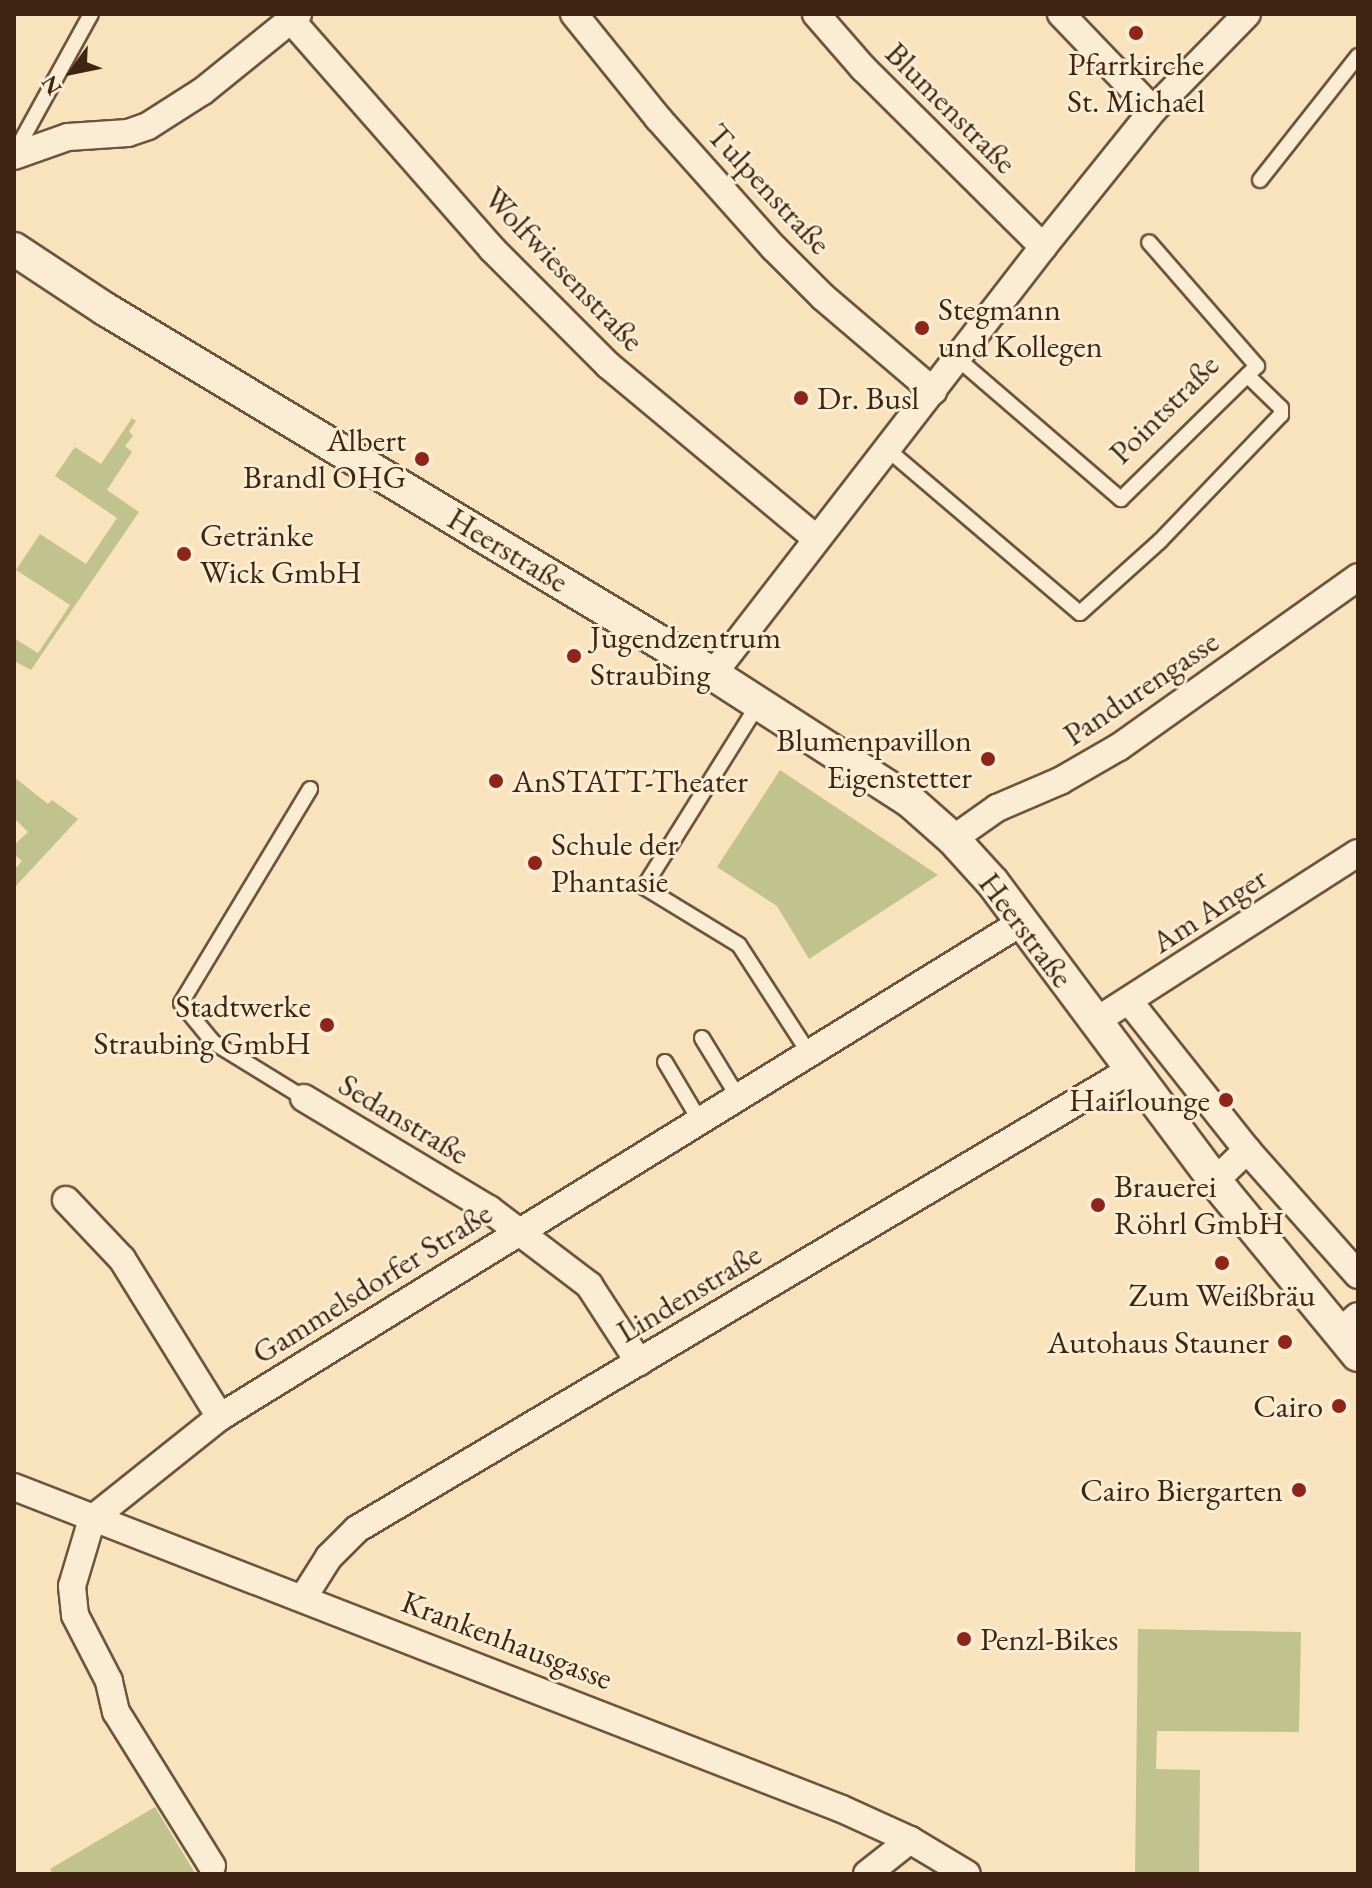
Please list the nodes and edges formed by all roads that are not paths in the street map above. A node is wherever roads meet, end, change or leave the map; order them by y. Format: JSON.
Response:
{"nodes":[{"id":1,"x":91,"y":14,"type":"edge"},
{"id":2,"x":574,"y":14,"type":"edge"},
{"id":3,"x":816,"y":14,"type":"edge"},
{"id":4,"x":1061,"y":14,"type":"edge"},
{"id":5,"x":1247,"y":14,"type":"edge"},
{"id":6,"x":295,"y":17,"type":"edge"},
{"id":7,"x":1358,"y":56,"type":"edge"},
{"id":8,"x":1153,"y":110,"type":"junction"},
{"id":9,"x":14,"y":155,"type":"edge"},
{"id":10,"x":1260,"y":180,"type":"dead end"},
{"id":11,"x":1149,"y":242,"type":"dead end"},
{"id":12,"x":1043,"y":247,"type":"junction"},
{"id":13,"x":14,"y":249,"type":"edge"},
{"id":14,"x":958,"y":359,"type":"junction"},
{"id":15,"x":1247,"y":375,"type":"junction"},
{"id":16,"x":933,"y":391,"type":"junction"},
{"id":17,"x":887,"y":449,"type":"junction"},
{"id":18,"x":816,"y":538,"type":"junction"},
{"id":19,"x":1358,"y":577,"type":"edge"},
{"id":20,"x":713,"y":674,"type":"junction"},
{"id":21,"x":759,"y":703,"type":"junction"},
{"id":22,"x":310,"y":789,"type":"dead end"},
{"id":23,"x":953,"y":839,"type":"junction"},
{"id":24,"x":1358,"y":853,"type":"edge"},
{"id":25,"x":1022,"y":922,"type":"junction"},
{"id":26,"x":1129,"y":1001,"type":"junction"},
{"id":27,"x":1096,"y":1021,"type":"junction"},
{"id":28,"x":702,"y":1038,"type":"dead end"},
{"id":29,"x":809,"y":1053,"type":"junction"},
{"id":30,"x":665,"y":1062,"type":"dead end"},
{"id":31,"x":1132,"y":1069,"type":"junction"},
{"id":32,"x":738,"y":1097,"type":"junction"},
{"id":33,"x":304,"y":1098,"type":"joint"},
{"id":34,"x":700,"y":1121,"type":"junction"},
{"id":35,"x":1247,"y":1150,"type":"junction"},
{"id":36,"x":1215,"y":1181,"type":"junction"},
{"id":37,"x":66,"y":1200,"type":"dead end"},
{"id":38,"x":520,"y":1232,"type":"junction"},
{"id":39,"x":1358,"y":1275,"type":"edge"},
{"id":40,"x":1352,"y":1335,"type":"edge"},
{"id":41,"x":639,"y":1362,"type":"junction"},
{"id":42,"x":220,"y":1417,"type":"junction"},
{"id":43,"x":14,"y":1487,"type":"edge"},
{"id":44,"x":92,"y":1519,"type":"junction"},
{"id":45,"x":303,"y":1598,"type":"junction"},
{"id":46,"x":910,"y":1840,"type":"junction"},
{"id":47,"x":212,"y":1866,"type":"dead end"},
{"id":48,"x":867,"y":1874,"type":"edge"},
{"id":49,"x":967,"y":1874,"type":"edge"}],
"edges":[{"from":1,"to":9,"type":"lane"},
{"from":2,"to":16,"type":"street","name":"Tulpenstraße"},
{"from":3,"to":12,"type":"street","name":"Blumenstraße"},
{"from":4,"to":8,"type":"street"},
{"from":5,"to":8,"type":"street"},
{"from":6,"to":9,"type":"street"},
{"from":6,"to":18,"type":"street","name":"Wolfwiesenstraße"},
{"from":7,"to":10,"type":"lane"},
{"from":8,"to":12,"type":"street"},
{"from":11,"to":15,"type":"lane","name":"Pointstraße"},
{"from":12,"to":14,"type":"street"},
{"from":13,"to":20,"type":"street","name":"Heerstraße"},
{"from":14,"to":15,"type":"lane","name":"Pointstraße"},
{"from":14,"to":16,"type":"street"},
{"from":15,"to":17,"type":"lane"},
{"from":16,"to":17,"type":"street"},
{"from":17,"to":18,"type":"street"},
{"from":18,"to":20,"type":"street"},
{"from":19,"to":23,"type":"street","name":"Pandurengasse"},
{"from":20,"to":21,"type":"street","name":"Heerstraße"},
{"from":21,"to":23,"type":"street","name":"Heerstraße"},
{"from":21,"to":29,"type":"lane"},
{"from":22,"to":33,"type":"lane"},
{"from":23,"to":25,"type":"street","name":"Heerstraße"},
{"from":24,"to":26,"type":"street","name":"Am Anger"},
{"from":25,"to":27,"type":"street","name":"Heerstraße"},
{"from":25,"to":29,"type":"street","name":"Gammelsdorfer Straße"},
{"from":26,"to":27,"type":"street","name":"Am Anger"},
{"from":26,"to":35,"type":"street"},
{"from":27,"to":31,"type":"street","name":"Heerstraße"},
{"from":28,"to":32,"type":"lane"},
{"from":29,"to":32,"type":"street","name":"Gammelsdorfer Straße"},
{"from":30,"to":34,"type":"lane"},
{"from":31,"to":36,"type":"street","name":"Heerstraße"},
{"from":31,"to":41,"type":"street","name":"Lindenstraße"},
{"from":32,"to":34,"type":"street","name":"Gammelsdorfer Straße"},
{"from":33,"to":38,"type":"street","name":"Sedanstraße"},
{"from":34,"to":38,"type":"street","name":"Gammelsdorfer Straße"},
{"from":35,"to":36,"type":"street"},
{"from":35,"to":39,"type":"street"},
{"from":36,"to":40,"type":"street","name":"Heerstraße"},
{"from":37,"to":42,"type":"street"},
{"from":38,"to":41,"type":"street","name":"Sedanstraße"},
{"from":38,"to":42,"type":"street","name":"Gammelsdorfer Straße"},
{"from":41,"to":45,"type":"street","name":"Lindenstraße"},
{"from":42,"to":44,"type":"street","name":"Gammelsdorfer Straße"},
{"from":43,"to":44,"type":"street","name":"Krankenhausgasse"},
{"from":44,"to":45,"type":"street","name":"Krankenhausgasse"},
{"from":44,"to":47,"type":"street"},
{"from":45,"to":46,"type":"street","name":"Krankenhausgasse"},
{"from":46,"to":48,"type":"street"},
{"from":46,"to":49,"type":"street","name":"Krankenhausgasse"}]}
